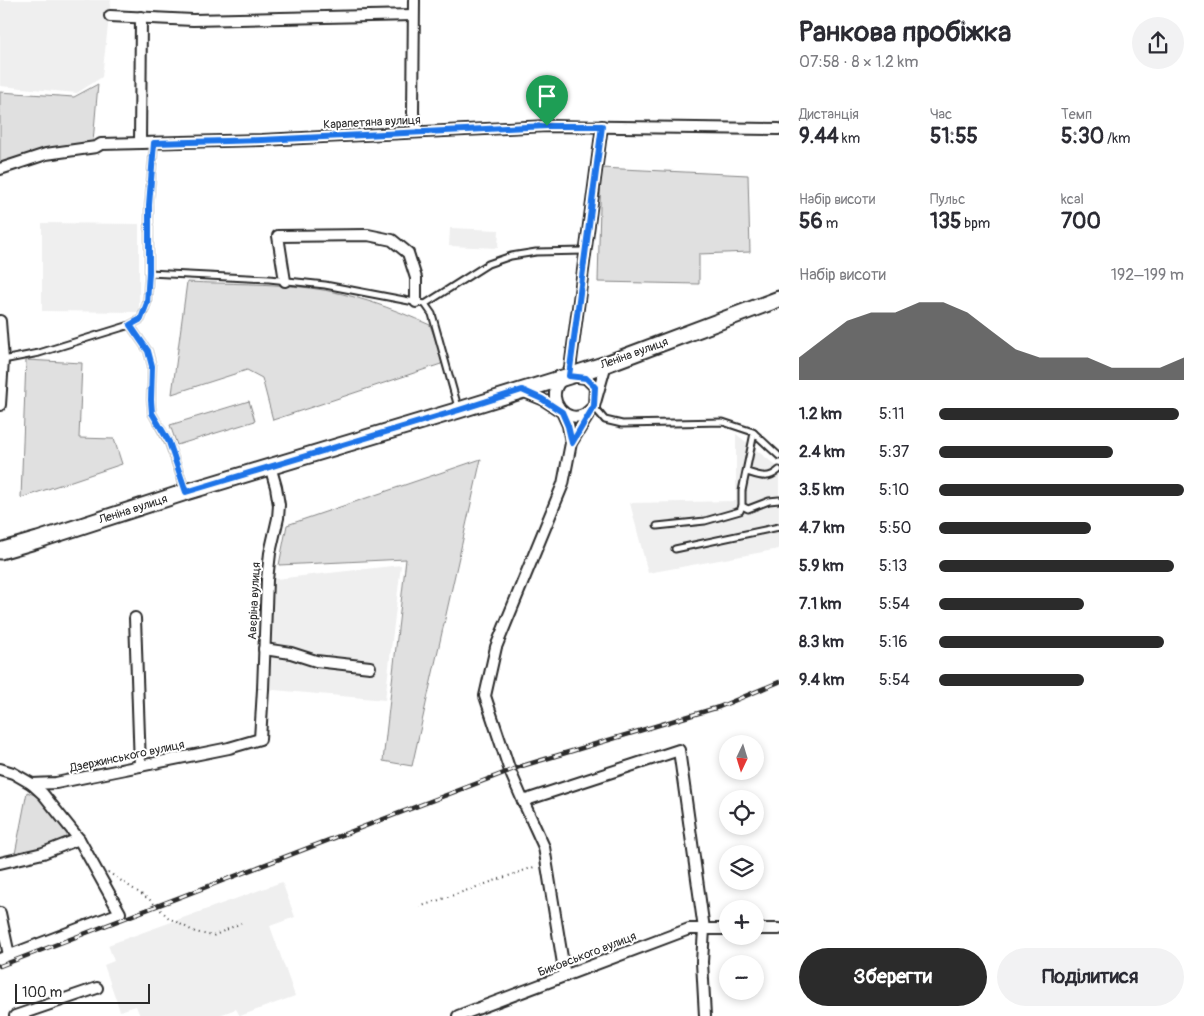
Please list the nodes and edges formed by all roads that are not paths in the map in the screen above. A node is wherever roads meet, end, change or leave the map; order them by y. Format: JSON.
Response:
{"nodes":[{"id":1,"x":414,"y":0,"type":"edge"},
{"id":2,"x":413,"y":14,"type":"junction"},
{"id":3,"x":110,"y":16,"type":"dead end"},
{"id":4,"x":141,"y":17,"type":"junction"},
{"id":5,"x":602,"y":126,"type":"junction"},
{"id":6,"x":779,"y":129,"type":"edge"},
{"id":7,"x":417,"y":132,"type":"junction"},
{"id":8,"x":140,"y":143,"type":"junction"},
{"id":9,"x":154,"y":143,"type":"junction"},
{"id":10,"x":0,"y":169,"type":"edge"},
{"id":11,"x":585,"y":251,"type":"junction"},
{"id":12,"x":149,"y":272,"type":"junction"},
{"id":13,"x":285,"y":281,"type":"junction"},
{"id":14,"x":779,"y":299,"type":"edge"},
{"id":15,"x":421,"y":303,"type":"junction"},
{"id":16,"x":0,"y":321,"type":"edge"},
{"id":17,"x":130,"y":325,"type":"junction"},
{"id":18,"x":2,"y":360,"type":"junction"},
{"id":19,"x":606,"y":364,"type":"junction"},
{"id":20,"x":569,"y":376,"type":"junction"},
{"id":21,"x":522,"y":390,"type":"junction"},
{"id":22,"x":0,"y":405,"type":"edge"},
{"id":23,"x":594,"y":406,"type":"junction"},
{"id":24,"x":459,"y":410,"type":"junction"},
{"id":25,"x":562,"y":412,"type":"junction"},
{"id":26,"x":754,"y":433,"type":"junction"},
{"id":27,"x":572,"y":443,"type":"junction"},
{"id":28,"x":779,"y":456,"type":"edge"},
{"id":29,"x":270,"y":466,"type":"junction"},
{"id":30,"x":779,"y":470,"type":"edge"},
{"id":31,"x":747,"y":472,"type":"junction"},
{"id":32,"x":186,"y":492,"type":"junction"},
{"id":33,"x":779,"y":500,"type":"edge"},
{"id":34,"x":742,"y":506,"type":"junction"},
{"id":35,"x":657,"y":526,"type":"dead end"},
{"id":36,"x":779,"y":527,"type":"edge"},
{"id":37,"x":675,"y":549,"type":"dead end"},
{"id":38,"x":0,"y":551,"type":"edge"},
{"id":39,"x":135,"y":618,"type":"dead end"},
{"id":40,"x":264,"y":650,"type":"junction"},
{"id":41,"x":370,"y":667,"type":"dead end"},
{"id":42,"x":260,"y":739,"type":"joint"},
{"id":43,"x":140,"y":766,"type":"junction"},
{"id":44,"x":0,"y":769,"type":"edge"},
{"id":45,"x":32,"y":784,"type":"junction"},
{"id":46,"x":524,"y":801,"type":"junction"},
{"id":47,"x":79,"y":839,"type":"junction"},
{"id":48,"x":0,"y":863,"type":"edge"},
{"id":49,"x":0,"y":912,"type":"edge"},
{"id":50,"x":704,"y":929,"type":"junction"},
{"id":51,"x":719,"y":929,"type":"edge"},
{"id":52,"x":764,"y":929,"type":"edge"},
{"id":53,"x":779,"y":929,"type":"edge"},
{"id":54,"x":5,"y":957,"type":"edge"},
{"id":55,"x":565,"y":976,"type":"junction"},
{"id":56,"x":97,"y":988,"type":"dead end"},
{"id":57,"x":14,"y":1016,"type":"edge"},
{"id":58,"x":458,"y":1016,"type":"edge"},
{"id":59,"x":705,"y":1016,"type":"edge"}],
"edges":[{"from":1,"to":2,"type":"street"},
{"from":2,"to":4,"type":"street"},
{"from":2,"to":7,"type":"street"},
{"from":3,"to":4,"type":"street"},
{"from":4,"to":8,"type":"street"},
{"from":5,"to":6,"type":"street","name":"Карапетяна вулиця"},
{"from":5,"to":7,"type":"street","name":"Карапетяна вулиця"},
{"from":5,"to":11,"type":"street"},
{"from":7,"to":9,"type":"street","name":"Карапетяна вулиця"},
{"from":8,"to":9,"type":"street","name":"Карапетяна вулиця"},
{"from":8,"to":10,"type":"street","name":"Карапетяна вулиця"},
{"from":9,"to":12,"type":"lane"},
{"from":11,"to":15,"type":"lane"},
{"from":11,"to":20,"type":"street"},
{"from":12,"to":13,"type":"lane"},
{"from":12,"to":17,"type":"lane"},
{"from":13,"to":15,"type":"lane"},
{"from":13,"to":15,"type":"street"},
{"from":14,"to":19,"type":"main road","name":"Леніна вулиця"},
{"from":15,"to":24,"type":"lane"},
{"from":16,"to":18,"type":"street"},
{"from":17,"to":18,"type":"lane"},
{"from":17,"to":32,"type":"lane"},
{"from":18,"to":22,"type":"street"},
{"from":19,"to":20,"type":"main road","name":"Леніна вулиця"},
{"from":19,"to":23,"type":"street"},
{"from":20,"to":21,"type":"main road","name":"Леніна вулиця"},
{"from":20,"to":23,"type":"street"},
{"from":20,"to":25,"type":"street"},
{"from":21,"to":24,"type":"main road","name":"Леніна вулиця"},
{"from":21,"to":25,"type":"street"},
{"from":23,"to":25,"type":"street"},
{"from":23,"to":26,"type":"lane"},
{"from":23,"to":27,"type":"street"},
{"from":24,"to":29,"type":"main road","name":"Леніна вулиця"},
{"from":25,"to":27,"type":"street"},
{"from":26,"to":28,"type":"lane"},
{"from":26,"to":31,"type":"lane"},
{"from":27,"to":46,"type":"street"},
{"from":29,"to":32,"type":"main road","name":"Леніна вулиця"},
{"from":29,"to":40,"type":"street","name":"Авєріна вулиця"},
{"from":30,"to":31,"type":"lane"},
{"from":31,"to":34,"type":"lane"},
{"from":32,"to":38,"type":"main road","name":"Леніна вулиця"},
{"from":33,"to":34,"type":"lane"},
{"from":34,"to":35,"type":"lane"},
{"from":36,"to":37,"type":"lane"},
{"from":39,"to":43,"type":"street"},
{"from":40,"to":41,"type":"street"},
{"from":40,"to":42,"type":"street","name":"Авєріна вулиця"},
{"from":42,"to":43,"type":"street","name":"Дзержинського вулиця"},
{"from":43,"to":45,"type":"street","name":"Дзержинського вулиця"},
{"from":44,"to":45,"type":"street","name":"Дзержинського вулиця"},
{"from":45,"to":47,"type":"street"},
{"from":46,"to":50,"type":"street"},
{"from":46,"to":55,"type":"street"},
{"from":47,"to":48,"type":"street"},
{"from":47,"to":54,"type":"street"},
{"from":49,"to":54,"type":"street"},
{"from":50,"to":51,"type":"street","name":"Биковського вулиця"},
{"from":50,"to":55,"type":"street","name":"Биковського вулиця"},
{"from":50,"to":59,"type":"street"},
{"from":52,"to":53,"type":"street"},
{"from":55,"to":58,"type":"street","name":"Биковського вулиця"},
{"from":56,"to":57,"type":"street"}]}
